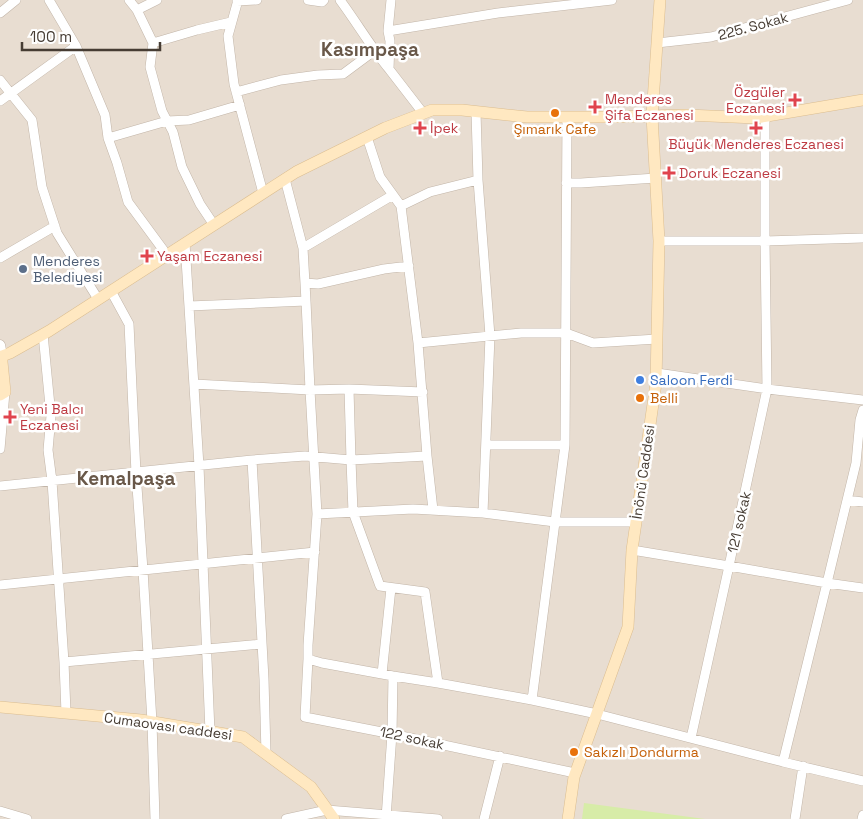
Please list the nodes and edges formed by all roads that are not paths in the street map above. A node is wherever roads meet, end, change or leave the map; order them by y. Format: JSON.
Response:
{"nodes":[{"id":1,"x":16,"y":0,"type":"edge"},
{"id":2,"x":49,"y":0,"type":"edge"},
{"id":3,"x":129,"y":0,"type":"edge"},
{"id":4,"x":157,"y":0,"type":"edge"},
{"id":5,"x":257,"y":0,"type":"edge"},
{"id":6,"x":308,"y":0,"type":"edge"},
{"id":7,"x":324,"y":0,"type":"edge"},
{"id":8,"x":340,"y":0,"type":"edge"},
{"id":9,"x":391,"y":0,"type":"edge"},
{"id":10,"x":612,"y":0,"type":"edge"},
{"id":11,"x":660,"y":0,"type":"edge"},
{"id":12,"x":848,"y":0,"type":"edge"},
{"id":13,"x":238,"y":1,"type":"edge"},
{"id":14,"x":138,"y":10,"type":"junction"},
{"id":15,"x":0,"y":13,"type":"edge"},
{"id":16,"x":231,"y":22,"type":"junction"},
{"id":17,"x":388,"y":31,"type":"junction"},
{"id":18,"x":153,"y":43,"type":"junction"},
{"id":19,"x":657,"y":43,"type":"junction"},
{"id":20,"x":76,"y":46,"type":"junction"},
{"id":21,"x":374,"y":51,"type":"junction"},
{"id":22,"x":389,"y":69,"type":"junction"},
{"id":23,"x":0,"y":80,"type":"edge"},
{"id":24,"x":236,"y":92,"type":"junction"},
{"id":25,"x":11,"y":94,"type":"junction"},
{"id":26,"x":863,"y":100,"type":"edge"},
{"id":27,"x":0,"y":101,"type":"edge"},
{"id":28,"x":240,"y":105,"type":"junction"},
{"id":29,"x":476,"y":112,"type":"junction"},
{"id":30,"x":422,"y":113,"type":"junction"},
{"id":31,"x":652,"y":116,"type":"junction"},
{"id":32,"x":765,"y":116,"type":"junction"},
{"id":33,"x":567,"y":117,"type":"junction"},
{"id":34,"x":167,"y":122,"type":"junction"},
{"id":35,"x":367,"y":137,"type":"junction"},
{"id":36,"x":108,"y":138,"type":"junction"},
{"id":37,"x":656,"y":178,"type":"junction"},
{"id":38,"x":285,"y":179,"type":"junction"},
{"id":39,"x":478,"y":180,"type":"junction"},
{"id":40,"x":566,"y":183,"type":"junction"},
{"id":41,"x":263,"y":193,"type":"junction"},
{"id":42,"x":393,"y":195,"type":"junction"},
{"id":43,"x":401,"y":206,"type":"junction"},
{"id":44,"x":214,"y":225,"type":"junction"},
{"id":45,"x":55,"y":226,"type":"junction"},
{"id":46,"x":863,"y":238,"type":"edge"},
{"id":47,"x":659,"y":240,"type":"junction"},
{"id":48,"x":765,"y":241,"type":"junction"},
{"id":49,"x":185,"y":243,"type":"junction"},
{"id":50,"x":303,"y":248,"type":"junction"},
{"id":51,"x":167,"y":255,"type":"junction"},
{"id":52,"x":0,"y":258,"type":"edge"},
{"id":53,"x":408,"y":266,"type":"junction"},
{"id":54,"x":305,"y":283,"type":"junction"},
{"id":55,"x":111,"y":291,"type":"junction"},
{"id":56,"x":98,"y":299,"type":"junction"},
{"id":57,"x":306,"y":301,"type":"junction"},
{"id":58,"x":189,"y":306,"type":"junction"},
{"id":59,"x":566,"y":333,"type":"junction"},
{"id":60,"x":43,"y":334,"type":"junction"},
{"id":61,"x":490,"y":336,"type":"junction"},
{"id":62,"x":657,"y":339,"type":"junction"},
{"id":63,"x":418,"y":343,"type":"junction"},
{"id":64,"x":1,"y":353,"type":"edge"},
{"id":65,"x":657,"y":373,"type":"junction"},
{"id":66,"x":194,"y":384,"type":"junction"},
{"id":67,"x":349,"y":389,"type":"junction"},
{"id":68,"x":767,"y":389,"type":"junction"},
{"id":69,"x":310,"y":390,"type":"junction"},
{"id":70,"x":422,"y":392,"type":"junction"},
{"id":71,"x":3,"y":394,"type":"edge"},
{"id":72,"x":863,"y":400,"type":"edge"},
{"id":73,"x":863,"y":410,"type":"edge"},
{"id":74,"x":862,"y":420,"type":"edge"},
{"id":75,"x":486,"y":445,"type":"junction"},
{"id":76,"x":565,"y":445,"type":"junction"},
{"id":77,"x":0,"y":449,"type":"edge"},
{"id":78,"x":427,"y":456,"type":"junction"},
{"id":79,"x":314,"y":457,"type":"junction"},
{"id":80,"x":252,"y":460,"type":"junction"},
{"id":81,"x":350,"y":460,"type":"junction"},
{"id":82,"x":199,"y":466,"type":"junction"},
{"id":83,"x":136,"y":473,"type":"junction"},
{"id":84,"x":52,"y":481,"type":"junction"},
{"id":85,"x":0,"y":486,"type":"edge"},
{"id":86,"x":847,"y":500,"type":"junction"},
{"id":87,"x":863,"y":502,"type":"edge"},
{"id":88,"x":432,"y":510,"type":"junction"},
{"id":89,"x":354,"y":512,"type":"junction"},
{"id":90,"x":484,"y":513,"type":"junction"},
{"id":91,"x":317,"y":514,"type":"junction"},
{"id":92,"x":555,"y":522,"type":"junction"},
{"id":93,"x":636,"y":522,"type":"junction"},
{"id":94,"x":632,"y":550,"type":"junction"},
{"id":95,"x":315,"y":552,"type":"junction"},
{"id":96,"x":257,"y":558,"type":"junction"},
{"id":97,"x":204,"y":563,"type":"junction"},
{"id":98,"x":729,"y":566,"type":"junction"},
{"id":99,"x":143,"y":570,"type":"junction"},
{"id":100,"x":58,"y":579,"type":"junction"},
{"id":101,"x":827,"y":583,"type":"junction"},
{"id":102,"x":0,"y":585,"type":"edge"},
{"id":103,"x":391,"y":588,"type":"junction"},
{"id":104,"x":863,"y":588,"type":"edge"},
{"id":105,"x":262,"y":644,"type":"junction"},
{"id":106,"x":208,"y":649,"type":"junction"},
{"id":107,"x":148,"y":654,"type":"junction"},
{"id":108,"x":308,"y":659,"type":"junction"},
{"id":109,"x":64,"y":662,"type":"junction"},
{"id":110,"x":382,"y":674,"type":"junction"},
{"id":111,"x":393,"y":676,"type":"junction"},
{"id":112,"x":438,"y":682,"type":"junction"},
{"id":113,"x":532,"y":700,"type":"junction"},
{"id":114,"x":0,"y":707,"type":"edge"},
{"id":115,"x":66,"y":713,"type":"junction"},
{"id":116,"x":597,"y":714,"type":"junction"},
{"id":117,"x":152,"y":722,"type":"junction"},
{"id":118,"x":210,"y":732,"type":"junction"},
{"id":119,"x":392,"y":734,"type":"junction"},
{"id":120,"x":691,"y":738,"type":"junction"},
{"id":121,"x":266,"y":754,"type":"junction"},
{"id":122,"x":500,"y":756,"type":"junction"},
{"id":123,"x":783,"y":762,"type":"junction"},
{"id":124,"x":803,"y":766,"type":"junction"},
{"id":125,"x":575,"y":773,"type":"junction"},
{"id":126,"x":863,"y":781,"type":"edge"},
{"id":127,"x":0,"y":811,"type":"edge"},
{"id":128,"x":330,"y":814,"type":"edge"},
{"id":129,"x":863,"y":815,"type":"edge"},
{"id":130,"x":386,"y":817,"type":"edge"},
{"id":131,"x":27,"y":819,"type":"edge"},
{"id":132,"x":155,"y":819,"type":"edge"},
{"id":133,"x":286,"y":819,"type":"edge"},
{"id":134,"x":438,"y":819,"type":"edge"},
{"id":135,"x":484,"y":819,"type":"edge"},
{"id":136,"x":568,"y":819,"type":"edge"},
{"id":137,"x":795,"y":819,"type":"edge"},
{"id":138,"x":862,"y":819,"type":"edge"}],
"edges":[{"from":1,"to":15,"type":"street"},
{"from":2,"to":20,"type":"street"},
{"from":3,"to":14,"type":"street"},
{"from":4,"to":14,"type":"street"},
{"from":5,"to":13,"type":"street"},
{"from":6,"to":7,"type":"street"},
{"from":8,"to":21,"type":"street"},
{"from":9,"to":17,"type":"street"},
{"from":10,"to":17,"type":"street"},
{"from":11,"to":19,"type":"main road","name":"İnönü Caddesi"},
{"from":12,"to":19,"type":"street","name":"225. Sokak"},
{"from":13,"to":16,"type":"street"},
{"from":14,"to":18,"type":"street"},
{"from":16,"to":18,"type":"street"},
{"from":16,"to":24,"type":"street"},
{"from":17,"to":22,"type":"street"},
{"from":18,"to":34,"type":"street"},
{"from":19,"to":31,"type":"main road","name":"İnönü Caddesi"},
{"from":20,"to":25,"type":"street"},
{"from":20,"to":36,"type":"street"},
{"from":21,"to":22,"type":"street"},
{"from":21,"to":24,"type":"street"},
{"from":22,"to":30,"type":"street"},
{"from":23,"to":25,"type":"street"},
{"from":24,"to":28,"type":"street"},
{"from":25,"to":27,"type":"street"},
{"from":25,"to":45,"type":"street"},
{"from":26,"to":32,"type":"main road"},
{"from":28,"to":34,"type":"street"},
{"from":28,"to":41,"type":"street"},
{"from":29,"to":30,"type":"main road"},
{"from":29,"to":33,"type":"main road"},
{"from":29,"to":39,"type":"street"},
{"from":30,"to":35,"type":"main road"},
{"from":31,"to":32,"type":"main road"},
{"from":31,"to":33,"type":"main road"},
{"from":31,"to":37,"type":"main road","name":"İnönü Caddesi"},
{"from":32,"to":48,"type":"street","name":"121 sokak"},
{"from":33,"to":40,"type":"street"},
{"from":34,"to":36,"type":"street"},
{"from":34,"to":44,"type":"street"},
{"from":35,"to":38,"type":"main road"},
{"from":35,"to":42,"type":"street"},
{"from":36,"to":51,"type":"street"},
{"from":37,"to":40,"type":"street"},
{"from":37,"to":47,"type":"main road","name":"İnönü Caddesi"},
{"from":38,"to":41,"type":"main road"},
{"from":38,"to":50,"type":"street"},
{"from":39,"to":43,"type":"street"},
{"from":39,"to":61,"type":"street"},
{"from":40,"to":59,"type":"street"},
{"from":41,"to":44,"type":"main road"},
{"from":42,"to":43,"type":"street"},
{"from":42,"to":50,"type":"street"},
{"from":43,"to":53,"type":"street"},
{"from":44,"to":49,"type":"main road"},
{"from":45,"to":52,"type":"street"},
{"from":45,"to":56,"type":"street"},
{"from":46,"to":48,"type":"street"},
{"from":47,"to":48,"type":"street"},
{"from":47,"to":62,"type":"main road","name":"İnönü Caddesi"},
{"from":48,"to":68,"type":"street","name":"121 sokak"},
{"from":49,"to":51,"type":"main road"},
{"from":49,"to":58,"type":"street"},
{"from":50,"to":54,"type":"street"},
{"from":51,"to":55,"type":"main road"},
{"from":53,"to":54,"type":"street"},
{"from":53,"to":63,"type":"street"},
{"from":54,"to":57,"type":"street"},
{"from":55,"to":56,"type":"main road"},
{"from":55,"to":83,"type":"street"},
{"from":56,"to":60,"type":"main road"},
{"from":57,"to":58,"type":"street"},
{"from":57,"to":69,"type":"street"},
{"from":58,"to":66,"type":"street"},
{"from":59,"to":61,"type":"street"},
{"from":59,"to":62,"type":"street"},
{"from":59,"to":76,"type":"street"},
{"from":60,"to":64,"type":"main road"},
{"from":60,"to":84,"type":"street"},
{"from":61,"to":63,"type":"street"},
{"from":61,"to":75,"type":"street"},
{"from":62,"to":65,"type":"main road","name":"İnönü Caddesi"},
{"from":63,"to":70,"type":"street"},
{"from":64,"to":71,"type":"main road"},
{"from":65,"to":68,"type":"street"},
{"from":65,"to":93,"type":"main road","name":"İnönü Caddesi"},
{"from":66,"to":69,"type":"street"},
{"from":66,"to":82,"type":"street"},
{"from":67,"to":69,"type":"street"},
{"from":67,"to":70,"type":"street"},
{"from":67,"to":81,"type":"street"},
{"from":68,"to":72,"type":"street"},
{"from":68,"to":98,"type":"street","name":"121 sokak"},
{"from":69,"to":79,"type":"street"},
{"from":70,"to":78,"type":"street"},
{"from":71,"to":77,"type":"street"},
{"from":73,"to":74,"type":"street"},
{"from":74,"to":86,"type":"street"},
{"from":75,"to":76,"type":"street"},
{"from":75,"to":90,"type":"street"},
{"from":76,"to":92,"type":"street"},
{"from":78,"to":81,"type":"street"},
{"from":78,"to":88,"type":"street"},
{"from":79,"to":80,"type":"street"},
{"from":79,"to":81,"type":"street"},
{"from":79,"to":91,"type":"street"},
{"from":80,"to":82,"type":"street"},
{"from":80,"to":96,"type":"street"},
{"from":81,"to":89,"type":"street"},
{"from":82,"to":83,"type":"street"},
{"from":82,"to":97,"type":"street"},
{"from":83,"to":84,"type":"street"},
{"from":83,"to":99,"type":"street"},
{"from":84,"to":85,"type":"street"},
{"from":84,"to":100,"type":"street"},
{"from":86,"to":87,"type":"street"},
{"from":86,"to":101,"type":"street"},
{"from":88,"to":89,"type":"street"},
{"from":88,"to":90,"type":"street"},
{"from":89,"to":91,"type":"street"},
{"from":89,"to":103,"type":"street"},
{"from":90,"to":92,"type":"street"},
{"from":91,"to":95,"type":"street"},
{"from":92,"to":93,"type":"street"},
{"from":92,"to":113,"type":"street"},
{"from":93,"to":94,"type":"main road","name":"İnönü Caddesi"},
{"from":94,"to":98,"type":"street"},
{"from":94,"to":116,"type":"main road","name":"İnönü Caddesi"},
{"from":95,"to":96,"type":"street"},
{"from":95,"to":108,"type":"street"},
{"from":96,"to":97,"type":"street"},
{"from":96,"to":105,"type":"street"},
{"from":97,"to":99,"type":"street"},
{"from":97,"to":106,"type":"street"},
{"from":98,"to":101,"type":"street","name":"121 sokak"},
{"from":98,"to":120,"type":"street"},
{"from":99,"to":100,"type":"street"},
{"from":99,"to":107,"type":"street"},
{"from":100,"to":102,"type":"street"},
{"from":100,"to":109,"type":"street"},
{"from":101,"to":104,"type":"street","name":"121 sokak"},
{"from":101,"to":123,"type":"street"},
{"from":103,"to":110,"type":"street"},
{"from":103,"to":112,"type":"street"},
{"from":105,"to":106,"type":"street"},
{"from":105,"to":121,"type":"street"},
{"from":106,"to":107,"type":"street"},
{"from":106,"to":118,"type":"street"},
{"from":107,"to":109,"type":"street"},
{"from":107,"to":117,"type":"street"},
{"from":108,"to":110,"type":"street"},
{"from":108,"to":119,"type":"street","name":"122 sokak"},
{"from":109,"to":115,"type":"street"},
{"from":110,"to":111,"type":"street"},
{"from":111,"to":112,"type":"street"},
{"from":111,"to":119,"type":"street"},
{"from":112,"to":113,"type":"street"},
{"from":113,"to":116,"type":"street"},
{"from":114,"to":115,"type":"main road","name":"Cumaovası caddesi"},
{"from":115,"to":117,"type":"main road","name":"Cumaovası caddesi"},
{"from":116,"to":120,"type":"street"},
{"from":116,"to":125,"type":"main road","name":"İnönü Caddesi"},
{"from":117,"to":118,"type":"main road","name":"Cumaovası caddesi"},
{"from":117,"to":132,"type":"street"},
{"from":118,"to":121,"type":"main road","name":"Cumaovası caddesi"},
{"from":119,"to":122,"type":"street","name":"122 sokak"},
{"from":119,"to":130,"type":"street"},
{"from":120,"to":123,"type":"street"},
{"from":121,"to":128,"type":"main road","name":"Cumaovası caddesi"},
{"from":122,"to":125,"type":"street","name":"122 sokak"},
{"from":122,"to":135,"type":"street"},
{"from":123,"to":124,"type":"street"},
{"from":124,"to":126,"type":"street"},
{"from":124,"to":137,"type":"street"},
{"from":125,"to":136,"type":"main road","name":"İnönü Caddesi"},
{"from":127,"to":131,"type":"street"},
{"from":128,"to":130,"type":"street"},
{"from":128,"to":133,"type":"street"},
{"from":129,"to":138,"type":"street"},
{"from":130,"to":134,"type":"street"}]}
